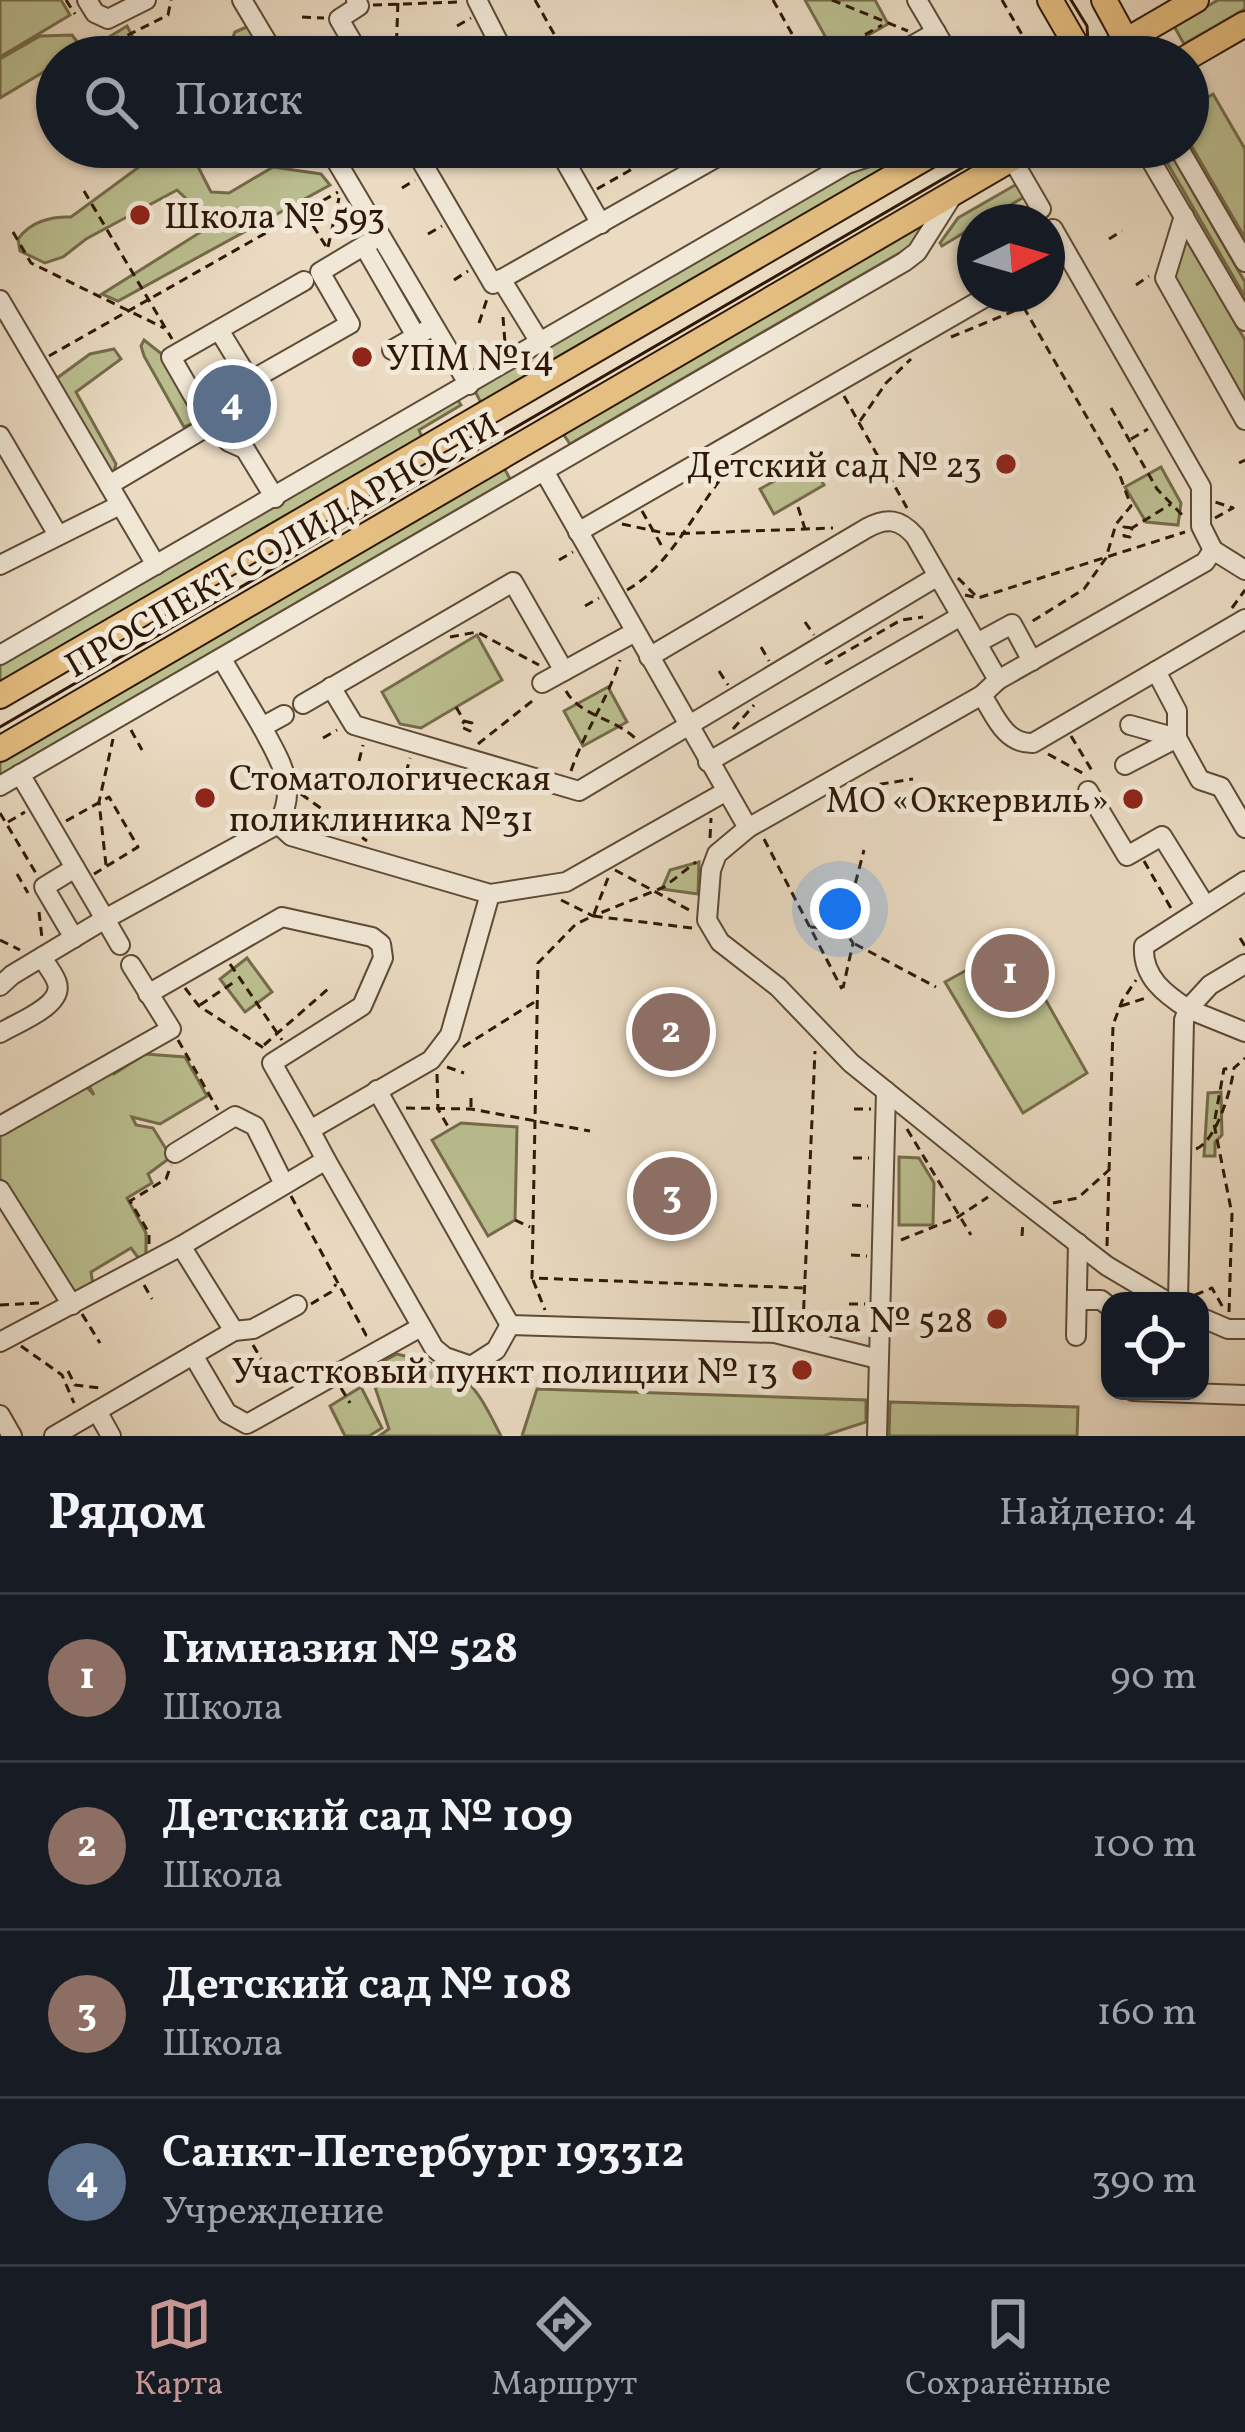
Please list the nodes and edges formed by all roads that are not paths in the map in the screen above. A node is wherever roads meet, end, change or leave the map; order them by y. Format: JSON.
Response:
{"nodes":[{"id":1,"x":146,"y":0,"type":"edge"},
{"id":2,"x":242,"y":0,"type":"edge"},
{"id":3,"x":916,"y":0,"type":"edge"},
{"id":4,"x":1050,"y":0,"type":"edge"},
{"id":5,"x":1104,"y":0,"type":"edge"},
{"id":6,"x":1196,"y":0,"type":"edge"},
{"id":7,"x":476,"y":1,"type":"edge"},
{"id":8,"x":358,"y":3,"type":"edge"},
{"id":9,"x":81,"y":7,"type":"edge"},
{"id":10,"x":1245,"y":24,"type":"edge"},
{"id":11,"x":931,"y":34,"type":"joint"},
{"id":12,"x":263,"y":36,"type":"edge"},
{"id":13,"x":349,"y":36,"type":"edge"},
{"id":14,"x":495,"y":36,"type":"edge"},
{"id":15,"x":928,"y":36,"type":"edge"},
{"id":16,"x":1071,"y":36,"type":"edge"},
{"id":17,"x":1124,"y":36,"type":"edge"},
{"id":18,"x":1147,"y":36,"type":"edge"},
{"id":19,"x":1209,"y":45,"type":"edge"},
{"id":20,"x":337,"y":168,"type":"edge"},
{"id":21,"x":426,"y":168,"type":"edge"},
{"id":22,"x":569,"y":168,"type":"edge"},
{"id":23,"x":698,"y":168,"type":"edge"},
{"id":24,"x":840,"y":168,"type":"edge"},
{"id":25,"x":908,"y":168,"type":"edge"},
{"id":26,"x":996,"y":168,"type":"edge"},
{"id":27,"x":1027,"y":168,"type":"edge"},
{"id":28,"x":1155,"y":168,"type":"edge"},
{"id":29,"x":1190,"y":168,"type":"edge"},
{"id":30,"x":955,"y":191,"type":"junction"},
{"id":31,"x":1039,"y":204,"type":"edge"},
{"id":32,"x":1184,"y":216,"type":"junction"},
{"id":33,"x":601,"y":224,"type":"junction"},
{"id":34,"x":372,"y":241,"type":"junction"},
{"id":35,"x":1245,"y":262,"type":"edge"},
{"id":36,"x":1065,"y":270,"type":"edge"},
{"id":37,"x":304,"y":281,"type":"dead end"},
{"id":38,"x":497,"y":281,"type":"junction"},
{"id":39,"x":0,"y":300,"type":"edge"},
{"id":40,"x":960,"y":312,"type":"edge"},
{"id":41,"x":1245,"y":321,"type":"edge"},
{"id":42,"x":435,"y":326,"type":"junction"},
{"id":43,"x":219,"y":330,"type":"junction"},
{"id":44,"x":416,"y":336,"type":"junction"},
{"id":45,"x":541,"y":344,"type":"junction"},
{"id":46,"x":392,"y":350,"type":"dead end"},
{"id":47,"x":469,"y":385,"type":"junction"},
{"id":48,"x":1245,"y":420,"type":"edge"},
{"id":49,"x":210,"y":425,"type":"junction"},
{"id":50,"x":0,"y":436,"type":"edge"},
{"id":51,"x":544,"y":471,"type":"junction"},
{"id":52,"x":109,"y":485,"type":"junction"},
{"id":53,"x":275,"y":498,"type":"junction"},
{"id":54,"x":120,"y":505,"type":"junction"},
{"id":55,"x":578,"y":532,"type":"junction"},
{"id":56,"x":58,"y":535,"type":"junction"},
{"id":57,"x":1213,"y":550,"type":"junction"},
{"id":58,"x":0,"y":565,"type":"edge"},
{"id":59,"x":156,"y":565,"type":"junction"},
{"id":60,"x":1245,"y":570,"type":"edge"},
{"id":61,"x":943,"y":576,"type":"junction"},
{"id":62,"x":961,"y":616,"type":"junction"},
{"id":63,"x":1245,"y":619,"type":"edge"},
{"id":64,"x":628,"y":636,"type":"junction"},
{"id":65,"x":977,"y":644,"type":"junction"},
{"id":66,"x":0,"y":655,"type":"edge"},
{"id":67,"x":650,"y":657,"type":"junction"},
{"id":68,"x":1032,"y":661,"type":"junction"},
{"id":69,"x":226,"y":666,"type":"dead end"},
{"id":70,"x":1156,"y":670,"type":"junction"},
{"id":71,"x":998,"y":680,"type":"junction"},
{"id":72,"x":331,"y":688,"type":"junction"},
{"id":73,"x":982,"y":695,"type":"junction"},
{"id":74,"x":0,"y":696,"type":"edge"},
{"id":75,"x":303,"y":704,"type":"dead end"},
{"id":76,"x":284,"y":715,"type":"dead end"},
{"id":77,"x":1130,"y":724,"type":"dead end"},
{"id":78,"x":688,"y":726,"type":"junction"},
{"id":79,"x":262,"y":728,"type":"junction"},
{"id":80,"x":1177,"y":738,"type":"junction"},
{"id":81,"x":0,"y":749,"type":"edge"},
{"id":82,"x":712,"y":759,"type":"junction"},
{"id":83,"x":1125,"y":765,"type":"dead end"},
{"id":84,"x":20,"y":774,"type":"junction"},
{"id":85,"x":0,"y":786,"type":"edge"},
{"id":86,"x":1088,"y":791,"type":"dead end"},
{"id":87,"x":718,"y":796,"type":"junction"},
{"id":88,"x":278,"y":824,"type":"junction"},
{"id":89,"x":748,"y":828,"type":"junction"},
{"id":90,"x":1245,"y":828,"type":"edge"},
{"id":91,"x":79,"y":875,"type":"junction"},
{"id":92,"x":1245,"y":880,"type":"edge"},
{"id":93,"x":490,"y":894,"type":"junction"},
{"id":94,"x":1204,"y":905,"type":"junction"},
{"id":95,"x":105,"y":920,"type":"junction"},
{"id":96,"x":74,"y":938,"type":"junction"},
{"id":97,"x":120,"y":945,"type":"dead end"},
{"id":98,"x":39,"y":954,"type":"junction"},
{"id":99,"x":0,"y":955,"type":"edge"},
{"id":100,"x":1245,"y":964,"type":"edge"},
{"id":101,"x":131,"y":965,"type":"dead end"},
{"id":102,"x":6,"y":980,"type":"edge"},
{"id":103,"x":148,"y":994,"type":"junction"},
{"id":104,"x":1188,"y":1009,"type":"junction"},
{"id":105,"x":1245,"y":1032,"type":"edge"},
{"id":106,"x":0,"y":1033,"type":"edge"},
{"id":107,"x":886,"y":1091,"type":"junction"},
{"id":108,"x":382,"y":1098,"type":"junction"},
{"id":109,"x":0,"y":1126,"type":"edge"},
{"id":110,"x":310,"y":1130,"type":"junction"},
{"id":111,"x":175,"y":1153,"type":"road end"},
{"id":112,"x":326,"y":1160,"type":"junction"},
{"id":113,"x":284,"y":1184,"type":"junction"},
{"id":114,"x":0,"y":1190,"type":"edge"},
{"id":115,"x":1078,"y":1244,"type":"junction"},
{"id":116,"x":181,"y":1246,"type":"junction"},
{"id":117,"x":1151,"y":1292,"type":"edge"},
{"id":118,"x":1180,"y":1292,"type":"edge"},
{"id":119,"x":1077,"y":1300,"type":"junction"},
{"id":120,"x":1101,"y":1300,"type":"edge"},
{"id":121,"x":72,"y":1302,"type":"junction"},
{"id":122,"x":297,"y":1305,"type":"road end"},
{"id":123,"x":1209,"y":1321,"type":"edge"},
{"id":124,"x":510,"y":1325,"type":"junction"},
{"id":125,"x":421,"y":1327,"type":"junction"},
{"id":126,"x":1245,"y":1329,"type":"edge"},
{"id":127,"x":234,"y":1331,"type":"junction"},
{"id":128,"x":1076,"y":1336,"type":"dead end"},
{"id":129,"x":5,"y":1340,"type":"edge"},
{"id":130,"x":194,"y":1355,"type":"junction"},
{"id":131,"x":878,"y":1359,"type":"junction"},
{"id":132,"x":1209,"y":1394,"type":"edge"},
{"id":133,"x":1245,"y":1395,"type":"edge"},
{"id":134,"x":97,"y":1411,"type":"junction"},
{"id":135,"x":0,"y":1414,"type":"edge"},
{"id":136,"x":12,"y":1436,"type":"edge"},
{"id":137,"x":54,"y":1436,"type":"edge"},
{"id":138,"x":111,"y":1436,"type":"edge"},
{"id":139,"x":877,"y":1436,"type":"edge"}],
"edges":[{"from":1,"to":9,"type":"street"},
{"from":2,"to":12,"type":"street"},
{"from":3,"to":11,"type":"street"},
{"from":4,"to":16,"type":"main road"},
{"from":5,"to":17,"type":"main road"},
{"from":6,"to":18,"type":"main road"},
{"from":7,"to":14,"type":"street"},
{"from":8,"to":13,"type":"street"},
{"from":10,"to":19,"type":"main road"},
{"from":11,"to":15,"type":"street"},
{"from":20,"to":34,"type":"street"},
{"from":21,"to":38,"type":"street"},
{"from":22,"to":33,"type":"street"},
{"from":23,"to":33,"type":"street"},
{"from":24,"to":45,"type":"street"},
{"from":25,"to":74,"type":"main road","name":"ПРОСПЕКТ СОЛИДАРНОСТИ"},
{"from":26,"to":30,"type":"main road","name":"ПРОСПЕКТ СОЛИДАРНОСТИ"},
{"from":27,"to":31,"type":"street"},
{"from":28,"to":32,"type":"street"},
{"from":29,"to":35,"type":"street"},
{"from":30,"to":51,"type":"street"},
{"from":30,"to":81,"type":"main road","name":"ПРОСПЕКТ СОЛИДАРНОСТИ"},
{"from":32,"to":41,"type":"street"},
{"from":32,"to":48,"type":"street"},
{"from":33,"to":38,"type":"street"},
{"from":34,"to":42,"type":"street"},
{"from":34,"to":43,"type":"street"},
{"from":34,"to":44,"type":"street"},
{"from":36,"to":57,"type":"street"},
{"from":37,"to":43,"type":"street"},
{"from":38,"to":45,"type":"street"},
{"from":39,"to":52,"type":"street"},
{"from":40,"to":55,"type":"street"},
{"from":42,"to":44,"type":"street"},
{"from":42,"to":47,"type":"street"},
{"from":43,"to":49,"type":"street"},
{"from":44,"to":46,"type":"street"},
{"from":45,"to":47,"type":"street"},
{"from":47,"to":53,"type":"street"},
{"from":49,"to":52,"type":"street"},
{"from":49,"to":53,"type":"street"},
{"from":50,"to":56,"type":"street"},
{"from":51,"to":55,"type":"street"},
{"from":51,"to":84,"type":"street"},
{"from":52,"to":54,"type":"street"},
{"from":53,"to":59,"type":"street"},
{"from":54,"to":56,"type":"street"},
{"from":54,"to":59,"type":"street"},
{"from":55,"to":64,"type":"street"},
{"from":56,"to":58,"type":"street"},
{"from":57,"to":60,"type":"street"},
{"from":57,"to":68,"type":"street"},
{"from":59,"to":66,"type":"street"},
{"from":61,"to":62,"type":"street"},
{"from":61,"to":67,"type":"street"},
{"from":61,"to":78,"type":"street"},
{"from":62,"to":65,"type":"street"},
{"from":62,"to":82,"type":"street"},
{"from":63,"to":70,"type":"street"},
{"from":64,"to":67,"type":"street"},
{"from":64,"to":72,"type":"street"},
{"from":65,"to":68,"type":"street"},
{"from":65,"to":71,"type":"street"},
{"from":67,"to":78,"type":"street"},
{"from":68,"to":71,"type":"street"},
{"from":69,"to":79,"type":"street"},
{"from":70,"to":73,"type":"street"},
{"from":70,"to":80,"type":"street"},
{"from":71,"to":73,"type":"street"},
{"from":72,"to":75,"type":"street"},
{"from":72,"to":78,"type":"street"},
{"from":73,"to":89,"type":"street"},
{"from":76,"to":79,"type":"street"},
{"from":77,"to":80,"type":"street"},
{"from":78,"to":82,"type":"street"},
{"from":79,"to":88,"type":"street"},
{"from":80,"to":83,"type":"street"},
{"from":80,"to":90,"type":"street"},
{"from":82,"to":87,"type":"street"},
{"from":84,"to":85,"type":"street"},
{"from":84,"to":91,"type":"street"},
{"from":86,"to":94,"type":"street"},
{"from":87,"to":89,"type":"street"},
{"from":87,"to":93,"type":"street"},
{"from":88,"to":93,"type":"street"},
{"from":88,"to":95,"type":"street"},
{"from":89,"to":107,"type":"street"},
{"from":91,"to":95,"type":"street"},
{"from":91,"to":96,"type":"street"},
{"from":92,"to":94,"type":"street"},
{"from":93,"to":108,"type":"street"},
{"from":94,"to":104,"type":"street"},
{"from":95,"to":96,"type":"street"},
{"from":95,"to":97,"type":"street"},
{"from":96,"to":98,"type":"street"},
{"from":98,"to":102,"type":"street"},
{"from":98,"to":106,"type":"street"},
{"from":99,"to":102,"type":"street"},
{"from":100,"to":104,"type":"street"},
{"from":101,"to":103,"type":"street"},
{"from":103,"to":109,"type":"street"},
{"from":103,"to":110,"type":"street"},
{"from":104,"to":105,"type":"street"},
{"from":104,"to":118,"type":"street"},
{"from":107,"to":115,"type":"street"},
{"from":107,"to":131,"type":"street"},
{"from":108,"to":110,"type":"street"},
{"from":108,"to":124,"type":"street"},
{"from":110,"to":112,"type":"street"},
{"from":111,"to":113,"type":"street"},
{"from":112,"to":113,"type":"street"},
{"from":112,"to":125,"type":"street"},
{"from":113,"to":116,"type":"street"},
{"from":114,"to":121,"type":"street"},
{"from":115,"to":117,"type":"street"},
{"from":115,"to":119,"type":"street"},
{"from":116,"to":121,"type":"street"},
{"from":116,"to":127,"type":"street"},
{"from":119,"to":120,"type":"street"},
{"from":119,"to":128,"type":"street"},
{"from":121,"to":129,"type":"street"},
{"from":122,"to":127,"type":"street"},
{"from":123,"to":126,"type":"street"},
{"from":124,"to":125,"type":"street"},
{"from":124,"to":131,"type":"street"},
{"from":125,"to":130,"type":"street"},
{"from":127,"to":130,"type":"street"},
{"from":130,"to":134,"type":"street"},
{"from":131,"to":139,"type":"street"},
{"from":132,"to":133,"type":"street"},
{"from":134,"to":137,"type":"street"},
{"from":134,"to":138,"type":"street"},
{"from":135,"to":136,"type":"street"}]}
